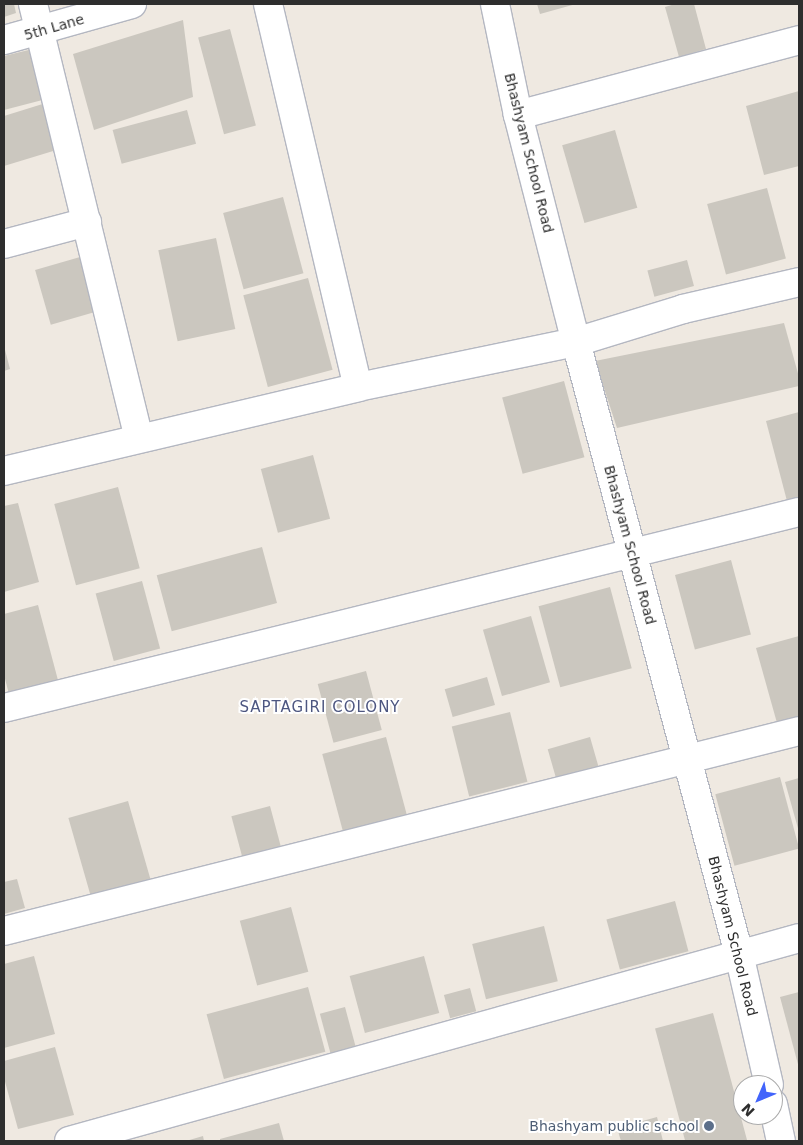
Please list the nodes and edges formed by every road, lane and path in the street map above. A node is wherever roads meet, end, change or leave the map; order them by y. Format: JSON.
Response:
{"nodes":[{"id":1,"x":33,"y":4,"type":"edge"},
{"id":2,"x":132,"y":4,"type":"edge"},
{"id":3,"x":268,"y":4,"type":"edge"},
{"id":4,"x":495,"y":4,"type":"edge"},
{"id":5,"x":40,"y":31,"type":"junction"},
{"id":6,"x":4,"y":40,"type":"edge"},
{"id":7,"x":799,"y":40,"type":"edge"},
{"id":8,"x":518,"y":115,"type":"junction"},
{"id":9,"x":87,"y":222,"type":"junction"},
{"id":10,"x":4,"y":244,"type":"edge"},
{"id":11,"x":799,"y":282,"type":"edge"},
{"id":12,"x":576,"y":342,"type":"junction"},
{"id":13,"x":358,"y":387,"type":"junction"},
{"id":14,"x":139,"y":438,"type":"junction"},
{"id":15,"x":4,"y":471,"type":"edge"},
{"id":16,"x":799,"y":512,"type":"edge"},
{"id":17,"x":633,"y":553,"type":"junction"},
{"id":18,"x":4,"y":708,"type":"edge"},
{"id":19,"x":799,"y":731,"type":"edge"},
{"id":20,"x":688,"y":759,"type":"junction"},
{"id":21,"x":4,"y":931,"type":"edge"},
{"id":22,"x":799,"y":938,"type":"edge"},
{"id":23,"x":739,"y":954,"type":"junction"},
{"id":24,"x":767,"y":1075,"type":"edge"},
{"id":25,"x":778,"y":1125,"type":"edge"},
{"id":26,"x":69,"y":1141,"type":"edge"},
{"id":27,"x":781,"y":1141,"type":"edge"}],
"edges":[{"from":1,"to":5,"type":"street"},
{"from":2,"to":5,"type":"street","name":"5th Lane"},
{"from":3,"to":13,"type":"street"},
{"from":4,"to":8,"type":"street","name":"Bhashyam School Road"},
{"from":5,"to":6,"type":"street","name":"5th Lane"},
{"from":5,"to":9,"type":"street"},
{"from":7,"to":8,"type":"street"},
{"from":8,"to":12,"type":"street","name":"Bhashyam School Road"},
{"from":9,"to":10,"type":"street"},
{"from":9,"to":14,"type":"street"},
{"from":11,"to":12,"type":"street"},
{"from":12,"to":13,"type":"street"},
{"from":12,"to":17,"type":"street","name":"Bhashyam School Road"},
{"from":13,"to":14,"type":"street"},
{"from":14,"to":15,"type":"street"},
{"from":16,"to":17,"type":"street"},
{"from":17,"to":18,"type":"street"},
{"from":17,"to":20,"type":"street","name":"Bhashyam School Road"},
{"from":19,"to":20,"type":"street"},
{"from":20,"to":21,"type":"street"},
{"from":20,"to":23,"type":"street","name":"Bhashyam School Road"},
{"from":22,"to":23,"type":"street"},
{"from":23,"to":24,"type":"street","name":"Bhashyam School Road"},
{"from":23,"to":26,"type":"street"},
{"from":25,"to":27,"type":"street"}]}
